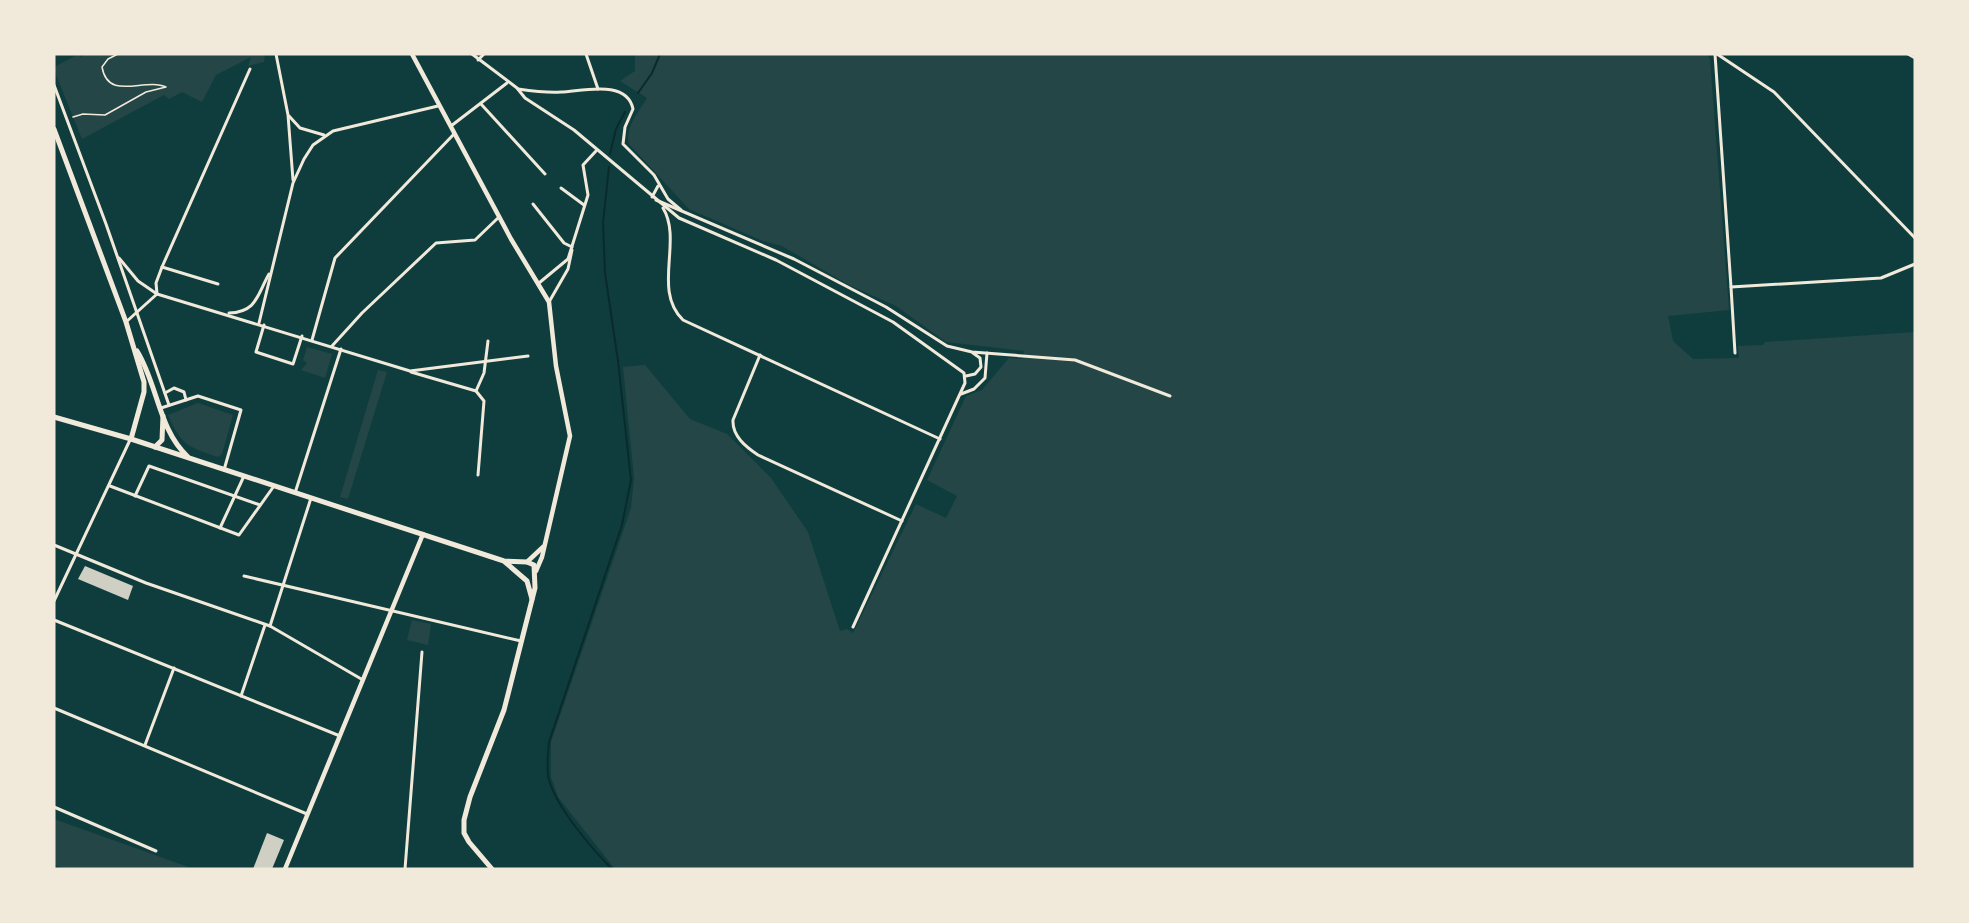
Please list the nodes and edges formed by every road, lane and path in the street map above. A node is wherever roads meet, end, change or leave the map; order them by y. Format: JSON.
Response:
{"nodes":[{"id":1,"x":118,"y":54,"type":"edge"},
{"id":2,"x":276,"y":54,"type":"edge"},
{"id":3,"x":412,"y":54,"type":"edge"},
{"id":4,"x":472,"y":54,"type":"edge"},
{"id":5,"x":484,"y":54,"type":"edge"},
{"id":6,"x":586,"y":54,"type":"edge"},
{"id":7,"x":1716,"y":54,"type":"edge"},
{"id":8,"x":1908,"y":54,"type":"edge"},
{"id":9,"x":1915,"y":58,"type":"edge"},
{"id":10,"x":478,"y":60,"type":"junction"},
{"id":11,"x":250,"y":69,"type":"dead end"},
{"id":12,"x":507,"y":82,"type":"junction"},
{"id":13,"x":54,"y":86,"type":"edge"},
{"id":14,"x":517,"y":88,"type":"junction"},
{"id":15,"x":598,"y":89,"type":"junction"},
{"id":16,"x":481,"y":104,"type":"junction"},
{"id":17,"x":438,"y":106,"type":"junction"},
{"id":18,"x":288,"y":115,"type":"junction"},
{"id":19,"x":68,"y":119,"type":"junction"},
{"id":20,"x":450,"y":127,"type":"junction"},
{"id":21,"x":54,"y":129,"type":"edge"},
{"id":22,"x":454,"y":134,"type":"junction"},
{"id":23,"x":326,"y":135,"type":"junction"},
{"id":24,"x":596,"y":152,"type":"junction"},
{"id":25,"x":545,"y":174,"type":"dead end"},
{"id":26,"x":293,"y":183,"type":"junction"},
{"id":27,"x":658,"y":186,"type":"junction"},
{"id":28,"x":561,"y":188,"type":"dead end"},
{"id":29,"x":653,"y":198,"type":"junction"},
{"id":30,"x":533,"y":204,"type":"dead end"},
{"id":31,"x":584,"y":205,"type":"junction"},
{"id":32,"x":662,"y":206,"type":"junction"},
{"id":33,"x":685,"y":213,"type":"junction"},
{"id":34,"x":673,"y":214,"type":"junction"},
{"id":35,"x":499,"y":217,"type":"junction"},
{"id":36,"x":668,"y":217,"type":"junction"},
{"id":37,"x":1915,"y":238,"type":"edge"},
{"id":38,"x":572,"y":247,"type":"junction"},
{"id":39,"x":118,"y":256,"type":"junction"},
{"id":40,"x":1915,"y":264,"type":"edge"},
{"id":41,"x":162,"y":267,"type":"junction"},
{"id":42,"x":272,"y":270,"type":"junction"},
{"id":43,"x":539,"y":283,"type":"junction"},
{"id":44,"x":219,"y":285,"type":"dead end"},
{"id":45,"x":1731,"y":287,"type":"junction"},
{"id":46,"x":157,"y":294,"type":"junction"},
{"id":47,"x":549,"y":302,"type":"junction"},
{"id":48,"x":137,"y":312,"type":"junction"},
{"id":49,"x":226,"y":314,"type":"junction"},
{"id":50,"x":126,"y":322,"type":"junction"},
{"id":51,"x":259,"y":323,"type":"junction"},
{"id":52,"x":264,"y":325,"type":"junction"},
{"id":53,"x":302,"y":336,"type":"junction"},
{"id":54,"x":312,"y":340,"type":"junction"},
{"id":55,"x":488,"y":341,"type":"dead end"},
{"id":56,"x":332,"y":346,"type":"junction"},
{"id":57,"x":135,"y":348,"type":"junction"},
{"id":58,"x":341,"y":349,"type":"junction"},
{"id":59,"x":972,"y":352,"type":"junction"},
{"id":60,"x":987,"y":353,"type":"junction"},
{"id":61,"x":1736,"y":353,"type":"dead end"},
{"id":62,"x":760,"y":355,"type":"junction"},
{"id":63,"x":528,"y":356,"type":"dead end"},
{"id":64,"x":486,"y":361,"type":"junction"},
{"id":65,"x":410,"y":371,"type":"junction"},
{"id":66,"x":966,"y":376,"type":"junction"},
{"id":67,"x":476,"y":391,"type":"junction"},
{"id":68,"x":165,"y":393,"type":"junction"},
{"id":69,"x":960,"y":394,"type":"junction"},
{"id":70,"x":1170,"y":396,"type":"dead end"},
{"id":71,"x":186,"y":400,"type":"junction"},
{"id":72,"x":170,"y":405,"type":"junction"},
{"id":73,"x":161,"y":408,"type":"junction"},
{"id":74,"x":163,"y":416,"type":"junction"},
{"id":75,"x":54,"y":417,"type":"edge"},
{"id":76,"x":131,"y":439,"type":"junction"},
{"id":77,"x":940,"y":439,"type":"junction"},
{"id":78,"x":155,"y":447,"type":"junction"},
{"id":79,"x":190,"y":458,"type":"junction"},
{"id":80,"x":224,"y":470,"type":"junction"},
{"id":81,"x":478,"y":475,"type":"dead end"},
{"id":82,"x":244,"y":476,"type":"junction"},
{"id":83,"x":110,"y":486,"type":"junction"},
{"id":84,"x":274,"y":486,"type":"junction"},
{"id":85,"x":295,"y":492,"type":"junction"},
{"id":86,"x":135,"y":496,"type":"junction"},
{"id":87,"x":235,"y":496,"type":"junction"},
{"id":88,"x":311,"y":498,"type":"junction"},
{"id":89,"x":261,"y":505,"type":"junction"},
{"id":90,"x":902,"y":521,"type":"junction"},
{"id":91,"x":220,"y":528,"type":"junction"},
{"id":92,"x":423,"y":534,"type":"junction"},
{"id":93,"x":546,"y":542,"type":"junction"},
{"id":94,"x":54,"y":545,"type":"edge"},
{"id":95,"x":77,"y":556,"type":"junction"},
{"id":96,"x":504,"y":561,"type":"junction"},
{"id":97,"x":526,"y":562,"type":"junction"},
{"id":98,"x":535,"y":573,"type":"junction"},
{"id":99,"x":522,"y":575,"type":"junction"},
{"id":100,"x":244,"y":576,"type":"dead end"},
{"id":101,"x":284,"y":586,"type":"junction"},
{"id":102,"x":532,"y":600,"type":"junction"},
{"id":103,"x":54,"y":601,"type":"edge"},
{"id":104,"x":392,"y":610,"type":"junction"},
{"id":105,"x":54,"y":620,"type":"edge"},
{"id":106,"x":265,"y":625,"type":"junction"},
{"id":107,"x":270,"y":626,"type":"junction"},
{"id":108,"x":853,"y":627,"type":"dead end"},
{"id":109,"x":521,"y":641,"type":"junction"},
{"id":110,"x":422,"y":652,"type":"dead end"},
{"id":111,"x":174,"y":668,"type":"junction"},
{"id":112,"x":363,"y":680,"type":"junction"},
{"id":113,"x":242,"y":696,"type":"junction"},
{"id":114,"x":54,"y":708,"type":"edge"},
{"id":115,"x":340,"y":736,"type":"junction"},
{"id":116,"x":144,"y":746,"type":"junction"},
{"id":117,"x":54,"y":807,"type":"edge"},
{"id":118,"x":308,"y":815,"type":"junction"},
{"id":119,"x":156,"y":851,"type":"dead end"},
{"id":120,"x":285,"y":869,"type":"edge"},
{"id":121,"x":405,"y":869,"type":"edge"},
{"id":122,"x":492,"y":869,"type":"edge"}],
"edges":[{"from":1,"to":19,"type":"path"},
{"from":2,"to":18,"type":"street"},
{"from":3,"to":17,"type":"main road"},
{"from":4,"to":10,"type":"street"},
{"from":5,"to":10,"type":"street"},
{"from":6,"to":15,"type":"street"},
{"from":7,"to":37,"type":"street"},
{"from":7,"to":45,"type":"street"},
{"from":8,"to":9,"type":"street"},
{"from":10,"to":12,"type":"street"},
{"from":11,"to":41,"type":"street"},
{"from":12,"to":14,"type":"street"},
{"from":12,"to":16,"type":"street"},
{"from":13,"to":19,"type":"street"},
{"from":14,"to":15,"type":"street"},
{"from":14,"to":24,"type":"street"},
{"from":15,"to":27,"type":"street"},
{"from":16,"to":20,"type":"street"},
{"from":16,"to":25,"type":"street"},
{"from":17,"to":20,"type":"main road"},
{"from":17,"to":23,"type":"street"},
{"from":18,"to":23,"type":"street"},
{"from":18,"to":26,"type":"street"},
{"from":19,"to":39,"type":"street"},
{"from":20,"to":22,"type":"main road"},
{"from":21,"to":50,"type":"main road"},
{"from":22,"to":35,"type":"main road"},
{"from":22,"to":54,"type":"street"},
{"from":23,"to":26,"type":"street"},
{"from":24,"to":29,"type":"street"},
{"from":24,"to":31,"type":"street"},
{"from":26,"to":42,"type":"street"},
{"from":27,"to":29,"type":"street"},
{"from":27,"to":33,"type":"street"},
{"from":28,"to":31,"type":"street"},
{"from":29,"to":32,"type":"street"},
{"from":29,"to":33,"type":"street"},
{"from":30,"to":38,"type":"street"},
{"from":31,"to":38,"type":"street"},
{"from":32,"to":34,"type":"street"},
{"from":32,"to":36,"type":"street"},
{"from":33,"to":59,"type":"street"},
{"from":34,"to":36,"type":"street"},
{"from":34,"to":66,"type":"street"},
{"from":35,"to":43,"type":"main road"},
{"from":35,"to":56,"type":"street"},
{"from":36,"to":62,"type":"street"},
{"from":38,"to":43,"type":"street"},
{"from":38,"to":47,"type":"street"},
{"from":39,"to":46,"type":"street"},
{"from":39,"to":48,"type":"street"},
{"from":40,"to":45,"type":"street"},
{"from":41,"to":44,"type":"street"},
{"from":41,"to":46,"type":"street"},
{"from":42,"to":49,"type":"street"},
{"from":42,"to":51,"type":"street"},
{"from":43,"to":47,"type":"main road"},
{"from":45,"to":61,"type":"street"},
{"from":46,"to":48,"type":"street"},
{"from":46,"to":49,"type":"street"},
{"from":47,"to":93,"type":"main road"},
{"from":48,"to":50,"type":"street"},
{"from":48,"to":68,"type":"street"},
{"from":49,"to":51,"type":"street"},
{"from":50,"to":57,"type":"main road"},
{"from":51,"to":52,"type":"street"},
{"from":52,"to":53,"type":"street"},
{"from":52,"to":53,"type":"street"},
{"from":53,"to":54,"type":"street"},
{"from":54,"to":56,"type":"street"},
{"from":55,"to":64,"type":"street"},
{"from":56,"to":58,"type":"street"},
{"from":57,"to":73,"type":"main road"},
{"from":57,"to":76,"type":"main road"},
{"from":58,"to":65,"type":"street"},
{"from":58,"to":85,"type":"street"},
{"from":59,"to":60,"type":"street"},
{"from":59,"to":66,"type":"street"},
{"from":60,"to":69,"type":"street"},
{"from":60,"to":70,"type":"street"},
{"from":62,"to":77,"type":"street"},
{"from":62,"to":90,"type":"street"},
{"from":63,"to":64,"type":"street"},
{"from":64,"to":65,"type":"street"},
{"from":64,"to":67,"type":"street"},
{"from":65,"to":67,"type":"street"},
{"from":66,"to":69,"type":"street"},
{"from":67,"to":81,"type":"street"},
{"from":68,"to":71,"type":"street"},
{"from":68,"to":72,"type":"street"},
{"from":69,"to":77,"type":"street"},
{"from":71,"to":72,"type":"street"},
{"from":71,"to":80,"type":"street"},
{"from":72,"to":73,"type":"street"},
{"from":73,"to":74,"type":"main road"},
{"from":74,"to":78,"type":"main road"},
{"from":74,"to":79,"type":"main road"},
{"from":75,"to":76,"type":"main road"},
{"from":76,"to":78,"type":"main road"},
{"from":76,"to":83,"type":"street"},
{"from":77,"to":90,"type":"street"},
{"from":78,"to":79,"type":"main road"},
{"from":79,"to":80,"type":"main road"},
{"from":80,"to":82,"type":"main road"},
{"from":82,"to":84,"type":"main road"},
{"from":82,"to":87,"type":"street"},
{"from":83,"to":86,"type":"street"},
{"from":83,"to":95,"type":"street"},
{"from":84,"to":85,"type":"main road"},
{"from":84,"to":89,"type":"street"},
{"from":85,"to":88,"type":"main road"},
{"from":86,"to":87,"type":"street"},
{"from":86,"to":91,"type":"street"},
{"from":87,"to":89,"type":"street"},
{"from":87,"to":91,"type":"street"},
{"from":88,"to":92,"type":"main road"},
{"from":88,"to":101,"type":"street"},
{"from":89,"to":91,"type":"street"},
{"from":90,"to":108,"type":"street"},
{"from":92,"to":96,"type":"main road"},
{"from":92,"to":104,"type":"main road"},
{"from":93,"to":97,"type":"main road"},
{"from":93,"to":98,"type":"main road"},
{"from":94,"to":95,"type":"street"},
{"from":95,"to":103,"type":"street"},
{"from":95,"to":106,"type":"street"},
{"from":96,"to":97,"type":"main road"},
{"from":96,"to":99,"type":"main road"},
{"from":97,"to":98,"type":"main road"},
{"from":97,"to":99,"type":"main road"},
{"from":98,"to":99,"type":"main road"},
{"from":98,"to":102,"type":"main road"},
{"from":99,"to":102,"type":"main road"},
{"from":100,"to":101,"type":"street"},
{"from":101,"to":104,"type":"street"},
{"from":101,"to":107,"type":"street"},
{"from":102,"to":109,"type":"main road"},
{"from":104,"to":109,"type":"street"},
{"from":104,"to":112,"type":"main road"},
{"from":105,"to":111,"type":"street"},
{"from":106,"to":107,"type":"street"},
{"from":106,"to":113,"type":"street"},
{"from":107,"to":112,"type":"street"},
{"from":109,"to":122,"type":"main road"},
{"from":110,"to":121,"type":"street"},
{"from":111,"to":113,"type":"street"},
{"from":111,"to":116,"type":"street"},
{"from":112,"to":115,"type":"main road"},
{"from":113,"to":115,"type":"street"},
{"from":114,"to":116,"type":"street"},
{"from":115,"to":118,"type":"main road"},
{"from":116,"to":118,"type":"street"},
{"from":117,"to":119,"type":"street"},
{"from":118,"to":120,"type":"main road"}]}
